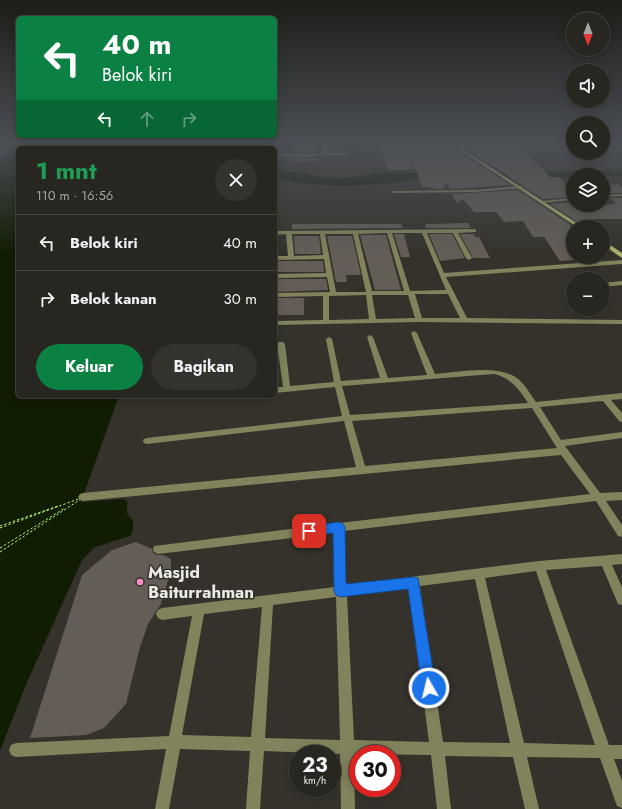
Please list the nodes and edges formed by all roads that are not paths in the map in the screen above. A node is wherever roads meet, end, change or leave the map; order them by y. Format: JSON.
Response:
{"nodes":[{"id":1,"x":508,"y":179,"type":"edge"},
{"id":2,"x":520,"y":187,"type":"junction"},
{"id":3,"x":393,"y":192,"type":"dead end"},
{"id":4,"x":622,"y":195,"type":"edge"},
{"id":5,"x":610,"y":196,"type":"edge"},
{"id":6,"x":566,"y":200,"type":"edge"},
{"id":7,"x":542,"y":202,"type":"junction"},
{"id":8,"x":569,"y":220,"type":"edge"},
{"id":9,"x":424,"y":231,"type":"junction"},
{"id":10,"x":455,"y":231,"type":"junction"},
{"id":11,"x":474,"y":231,"type":"dead end"},
{"id":12,"x":322,"y":232,"type":"junction"},
{"id":13,"x":355,"y":232,"type":"junction"},
{"id":14,"x":389,"y":232,"type":"junction"},
{"id":15,"x":277,"y":233,"type":"edge"},
{"id":16,"x":289,"y":233,"type":"junction"},
{"id":17,"x":610,"y":247,"type":"edge"},
{"id":18,"x":622,"y":256,"type":"edge"},
{"id":19,"x":277,"y":258,"type":"edge"},
{"id":20,"x":292,"y":258,"type":"junction"},
{"id":21,"x":327,"y":258,"type":"junction"},
{"id":22,"x":469,"y":258,"type":"dead end"},
{"id":23,"x":622,"y":262,"type":"edge"},
{"id":24,"x":330,"y":275,"type":"junction"},
{"id":25,"x":442,"y":275,"type":"junction"},
{"id":26,"x":277,"y":276,"type":"edge"},
{"id":27,"x":622,"y":283,"type":"edge"},
{"id":28,"x":610,"y":284,"type":"edge"},
{"id":29,"x":451,"y":292,"type":"junction"},
{"id":30,"x":368,"y":293,"type":"junction"},
{"id":31,"x":410,"y":293,"type":"junction"},
{"id":32,"x":326,"y":294,"type":"junction"},
{"id":33,"x":333,"y":294,"type":"junction"},
{"id":34,"x":277,"y":295,"type":"edge"},
{"id":35,"x":419,"y":320,"type":"junction"},
{"id":36,"x":464,"y":320,"type":"junction"},
{"id":37,"x":326,"y":321,"type":"junction"},
{"id":38,"x":373,"y":321,"type":"junction"},
{"id":39,"x":622,"y":322,"type":"edge"},
{"id":40,"x":277,"y":323,"type":"edge"},
{"id":41,"x":414,"y":333,"type":"dead end"},
{"id":42,"x":370,"y":337,"type":"dead end"},
{"id":43,"x":329,"y":339,"type":"dead end"},
{"id":44,"x":281,"y":344,"type":"dead end"},
{"id":45,"x":432,"y":377,"type":"junction"},
{"id":46,"x":385,"y":380,"type":"junction"},
{"id":47,"x":338,"y":384,"type":"junction"},
{"id":48,"x":287,"y":389,"type":"junction"},
{"id":49,"x":277,"y":390,"type":"edge"},
{"id":50,"x":622,"y":396,"type":"edge"},
{"id":51,"x":604,"y":397,"type":"junction"},
{"id":52,"x":534,"y":405,"type":"junction"},
{"id":53,"x":348,"y":418,"type":"junction"},
{"id":54,"x":622,"y":419,"type":"edge"},
{"id":55,"x":622,"y":435,"type":"edge"},
{"id":56,"x":147,"y":441,"type":"dead end"},
{"id":57,"x":561,"y":447,"type":"junction"},
{"id":58,"x":361,"y":470,"type":"junction"},
{"id":59,"x":622,"y":496,"type":"edge"},
{"id":60,"x":83,"y":498,"type":"dead end"},
{"id":61,"x":598,"y":498,"type":"junction"},
{"id":62,"x":339,"y":527,"type":"junction"},
{"id":63,"x":622,"y":533,"type":"edge"},
{"id":64,"x":158,"y":549,"type":"dead end"},
{"id":65,"x":622,"y":559,"type":"edge"},
{"id":66,"x":605,"y":561,"type":"junction"},
{"id":67,"x":539,"y":566,"type":"junction"},
{"id":68,"x":479,"y":574,"type":"junction"},
{"id":69,"x":414,"y":582,"type":"junction"},
{"id":70,"x":340,"y":591,"type":"junction"},
{"id":71,"x":622,"y":600,"type":"edge"},
{"id":72,"x":268,"y":602,"type":"junction"},
{"id":73,"x":199,"y":610,"type":"junction"},
{"id":74,"x":162,"y":614,"type":"dead end"},
{"id":75,"x":175,"y":742,"type":"junction"},
{"id":76,"x":258,"y":745,"type":"junction"},
{"id":77,"x":348,"y":747,"type":"junction"},
{"id":78,"x":437,"y":748,"type":"junction"},
{"id":79,"x":16,"y":750,"type":"dead end"},
{"id":80,"x":520,"y":751,"type":"junction"},
{"id":81,"x":606,"y":752,"type":"junction"},
{"id":82,"x":622,"y":752,"type":"edge"},
{"id":83,"x":622,"y":802,"type":"edge"},
{"id":84,"x":162,"y":809,"type":"edge"},
{"id":85,"x":253,"y":809,"type":"edge"},
{"id":86,"x":348,"y":809,"type":"edge"},
{"id":87,"x":444,"y":809,"type":"edge"},
{"id":88,"x":532,"y":809,"type":"edge"}],
"edges":[{"from":1,"to":2,"type":"main road"},
{"from":2,"to":3,"type":"street"},
{"from":2,"to":7,"type":"main road"},
{"from":4,"to":5,"type":"street"},
{"from":6,"to":7,"type":"street"},
{"from":7,"to":8,"type":"main road"},
{"from":9,"to":10,"type":"street"},
{"from":9,"to":14,"type":"street"},
{"from":9,"to":25,"type":"street"},
{"from":10,"to":11,"type":"street"},
{"from":10,"to":22,"type":"street"},
{"from":12,"to":13,"type":"street"},
{"from":12,"to":16,"type":"street"},
{"from":12,"to":21,"type":"street"},
{"from":13,"to":14,"type":"street"},
{"from":13,"to":30,"type":"street"},
{"from":14,"to":31,"type":"street"},
{"from":15,"to":16,"type":"street"},
{"from":16,"to":20,"type":"street"},
{"from":17,"to":18,"type":"main road"},
{"from":19,"to":20,"type":"street"},
{"from":20,"to":21,"type":"street"},
{"from":21,"to":24,"type":"street"},
{"from":23,"to":25,"type":"street"},
{"from":24,"to":26,"type":"street"},
{"from":24,"to":33,"type":"street"},
{"from":25,"to":29,"type":"street"},
{"from":27,"to":28,"type":"street"},
{"from":29,"to":31,"type":"street"},
{"from":29,"to":36,"type":"street"},
{"from":30,"to":31,"type":"street"},
{"from":30,"to":33,"type":"street"},
{"from":30,"to":38,"type":"street"},
{"from":31,"to":35,"type":"street"},
{"from":32,"to":33,"type":"street"},
{"from":32,"to":34,"type":"street"},
{"from":32,"to":37,"type":"street"},
{"from":35,"to":36,"type":"street"},
{"from":35,"to":38,"type":"street"},
{"from":36,"to":39,"type":"street"},
{"from":37,"to":38,"type":"street"},
{"from":37,"to":40,"type":"street"},
{"from":41,"to":45,"type":"street"},
{"from":42,"to":46,"type":"street"},
{"from":43,"to":47,"type":"street"},
{"from":44,"to":48,"type":"street"},
{"from":45,"to":46,"type":"street"},
{"from":45,"to":52,"type":"street"},
{"from":46,"to":47,"type":"street"},
{"from":47,"to":48,"type":"street"},
{"from":47,"to":53,"type":"street"},
{"from":48,"to":49,"type":"street"},
{"from":50,"to":51,"type":"street"},
{"from":51,"to":52,"type":"street"},
{"from":51,"to":54,"type":"street"},
{"from":52,"to":53,"type":"street"},
{"from":52,"to":57,"type":"street"},
{"from":53,"to":56,"type":"street"},
{"from":53,"to":58,"type":"street"},
{"from":55,"to":57,"type":"street"},
{"from":57,"to":58,"type":"street"},
{"from":57,"to":61,"type":"street"},
{"from":58,"to":60,"type":"street"},
{"from":59,"to":61,"type":"street"},
{"from":61,"to":62,"type":"street"},
{"from":61,"to":63,"type":"street"},
{"from":62,"to":64,"type":"street"},
{"from":62,"to":70,"type":"street"},
{"from":65,"to":66,"type":"street"},
{"from":66,"to":67,"type":"street"},
{"from":66,"to":71,"type":"street"},
{"from":67,"to":68,"type":"street"},
{"from":67,"to":81,"type":"street"},
{"from":68,"to":69,"type":"street"},
{"from":68,"to":80,"type":"street"},
{"from":69,"to":70,"type":"street"},
{"from":69,"to":78,"type":"street"},
{"from":70,"to":72,"type":"street"},
{"from":70,"to":77,"type":"street"},
{"from":72,"to":73,"type":"street"},
{"from":72,"to":76,"type":"street"},
{"from":73,"to":74,"type":"street"},
{"from":73,"to":75,"type":"street"},
{"from":75,"to":76,"type":"street"},
{"from":75,"to":79,"type":"street"},
{"from":75,"to":84,"type":"street"},
{"from":76,"to":77,"type":"street"},
{"from":76,"to":85,"type":"street"},
{"from":77,"to":78,"type":"street"},
{"from":77,"to":86,"type":"street"},
{"from":78,"to":80,"type":"street"},
{"from":78,"to":87,"type":"street"},
{"from":80,"to":81,"type":"street"},
{"from":80,"to":88,"type":"street"},
{"from":81,"to":82,"type":"street"},
{"from":81,"to":83,"type":"street"}]}
